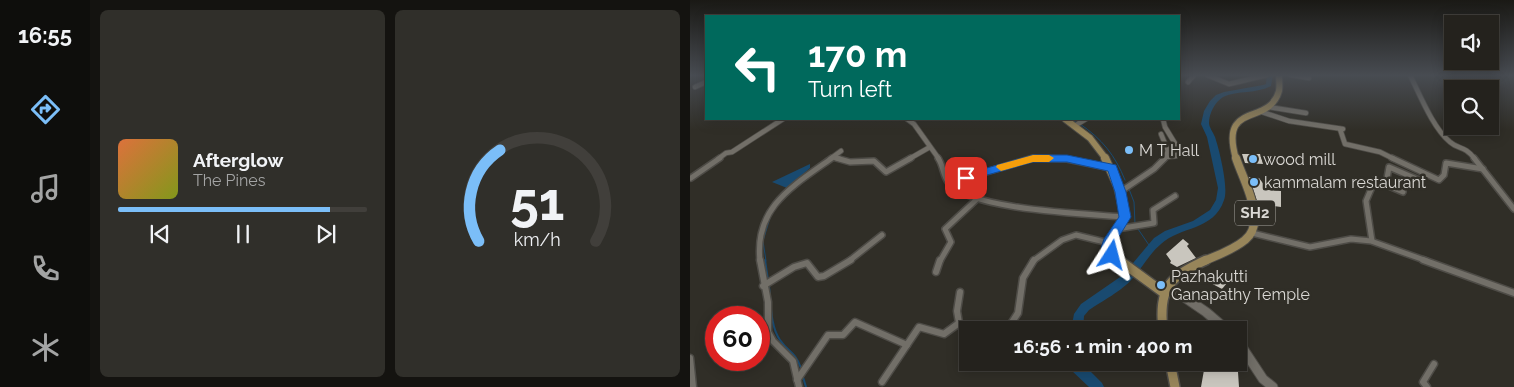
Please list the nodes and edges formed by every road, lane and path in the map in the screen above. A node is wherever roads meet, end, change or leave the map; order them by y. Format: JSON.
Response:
{"nodes":[{"id":1,"x":1279,"y":93,"type":"edge"},
{"id":2,"x":1419,"y":93,"type":"edge"},
{"id":3,"x":1269,"y":107,"type":"junction"},
{"id":4,"x":1259,"y":111,"type":"junction"},
{"id":5,"x":1306,"y":113,"type":"dead end"},
{"id":6,"x":781,"y":120,"type":"edge"},
{"id":7,"x":908,"y":120,"type":"edge"},
{"id":8,"x":1067,"y":120,"type":"edge"},
{"id":9,"x":1084,"y":120,"type":"edge"},
{"id":10,"x":1163,"y":120,"type":"edge"},
{"id":11,"x":1076,"y":125,"type":"junction"},
{"id":12,"x":1161,"y":134,"type":"dead end"},
{"id":13,"x":930,"y":147,"type":"junction"},
{"id":14,"x":841,"y":152,"type":"dead end"},
{"id":15,"x":834,"y":157,"type":"junction"},
{"id":16,"x":1165,"y":157,"type":"junction"},
{"id":17,"x":1112,"y":168,"type":"junction"},
{"id":18,"x":1483,"y":169,"type":"junction"},
{"id":19,"x":691,"y":178,"type":"edge"},
{"id":20,"x":966,"y":178,"type":"dead end"},
{"id":21,"x":1419,"y":180,"type":"dead end"},
{"id":22,"x":1386,"y":184,"type":"junction"},
{"id":23,"x":1120,"y":192,"type":"junction"},
{"id":24,"x":1403,"y":192,"type":"dead end"},
{"id":25,"x":1175,"y":196,"type":"dead end"},
{"id":26,"x":977,"y":198,"type":"junction"},
{"id":27,"x":1514,"y":209,"type":"edge"},
{"id":28,"x":1125,"y":217,"type":"junction"},
{"id":29,"x":1118,"y":229,"type":"junction"},
{"id":30,"x":1252,"y":233,"type":"junction"},
{"id":31,"x":882,"y":235,"type":"dead end"},
{"id":32,"x":1372,"y":241,"type":"junction"},
{"id":33,"x":1109,"y":243,"type":"junction"},
{"id":34,"x":936,"y":272,"type":"dead end"},
{"id":35,"x":763,"y":286,"type":"junction"},
{"id":36,"x":1166,"y":289,"type":"junction"},
{"id":37,"x":960,"y":292,"type":"dead end"},
{"id":38,"x":1514,"y":294,"type":"edge"},
{"id":39,"x":1013,"y":321,"type":"edge"},
{"id":40,"x":1163,"y":321,"type":"edge"},
{"id":41,"x":1216,"y":321,"type":"edge"},
{"id":42,"x":959,"y":323,"type":"joint"},
{"id":43,"x":906,"y":345,"type":"junction"},
{"id":44,"x":1247,"y":355,"type":"edge"},
{"id":45,"x":690,"y":358,"type":"edge"},
{"id":46,"x":1434,"y":364,"type":"dead end"},
{"id":47,"x":1172,"y":371,"type":"edge"},
{"id":48,"x":882,"y":382,"type":"dead end"},
{"id":49,"x":798,"y":384,"type":"edge"},
{"id":50,"x":693,"y":387,"type":"edge"},
{"id":51,"x":1175,"y":387,"type":"edge"},
{"id":52,"x":1273,"y":387,"type":"edge"},
{"id":53,"x":1427,"y":387,"type":"edge"}],
"edges":[{"from":1,"to":3,"type":"main road"},
{"from":2,"to":18,"type":"street"},
{"from":3,"to":4,"type":"main road","number":"SH2"},
{"from":3,"to":5,"type":"street"},
{"from":4,"to":18,"type":"street"},
{"from":4,"to":30,"type":"main road","number":"SH2"},
{"from":6,"to":19,"type":"street"},
{"from":7,"to":13,"type":"street"},
{"from":8,"to":11,"type":"main road"},
{"from":9,"to":11,"type":"street"},
{"from":10,"to":16,"type":"street"},
{"from":11,"to":17,"type":"main road"},
{"from":12,"to":16,"type":"street"},
{"from":13,"to":15,"type":"street"},
{"from":13,"to":26,"type":"street"},
{"from":14,"to":15,"type":"street"},
{"from":15,"to":35,"type":"street"},
{"from":16,"to":23,"type":"street"},
{"from":17,"to":20,"type":"street"},
{"from":17,"to":23,"type":"main road"},
{"from":18,"to":27,"type":"street"},
{"from":21,"to":22,"type":"street"},
{"from":22,"to":24,"type":"street"},
{"from":22,"to":32,"type":"street"},
{"from":23,"to":28,"type":"main road"},
{"from":25,"to":29,"type":"street"},
{"from":26,"to":28,"type":"street"},
{"from":26,"to":34,"type":"street"},
{"from":28,"to":29,"type":"main road"},
{"from":29,"to":33,"type":"main road"},
{"from":30,"to":32,"type":"street"},
{"from":30,"to":36,"type":"main road","number":"SH2"},
{"from":31,"to":35,"type":"street"},
{"from":32,"to":38,"type":"street"},
{"from":33,"to":36,"type":"main road"},
{"from":33,"to":39,"type":"street"},
{"from":35,"to":49,"type":"street"},
{"from":36,"to":40,"type":"main road"},
{"from":36,"to":41,"type":"main road"},
{"from":37,"to":42,"type":"street"},
{"from":42,"to":43,"type":"street"},
{"from":43,"to":48,"type":"street"},
{"from":43,"to":49,"type":"street"},
{"from":44,"to":52,"type":"main road"},
{"from":45,"to":50,"type":"street"},
{"from":46,"to":53,"type":"street"},
{"from":47,"to":51,"type":"main road"}]}
